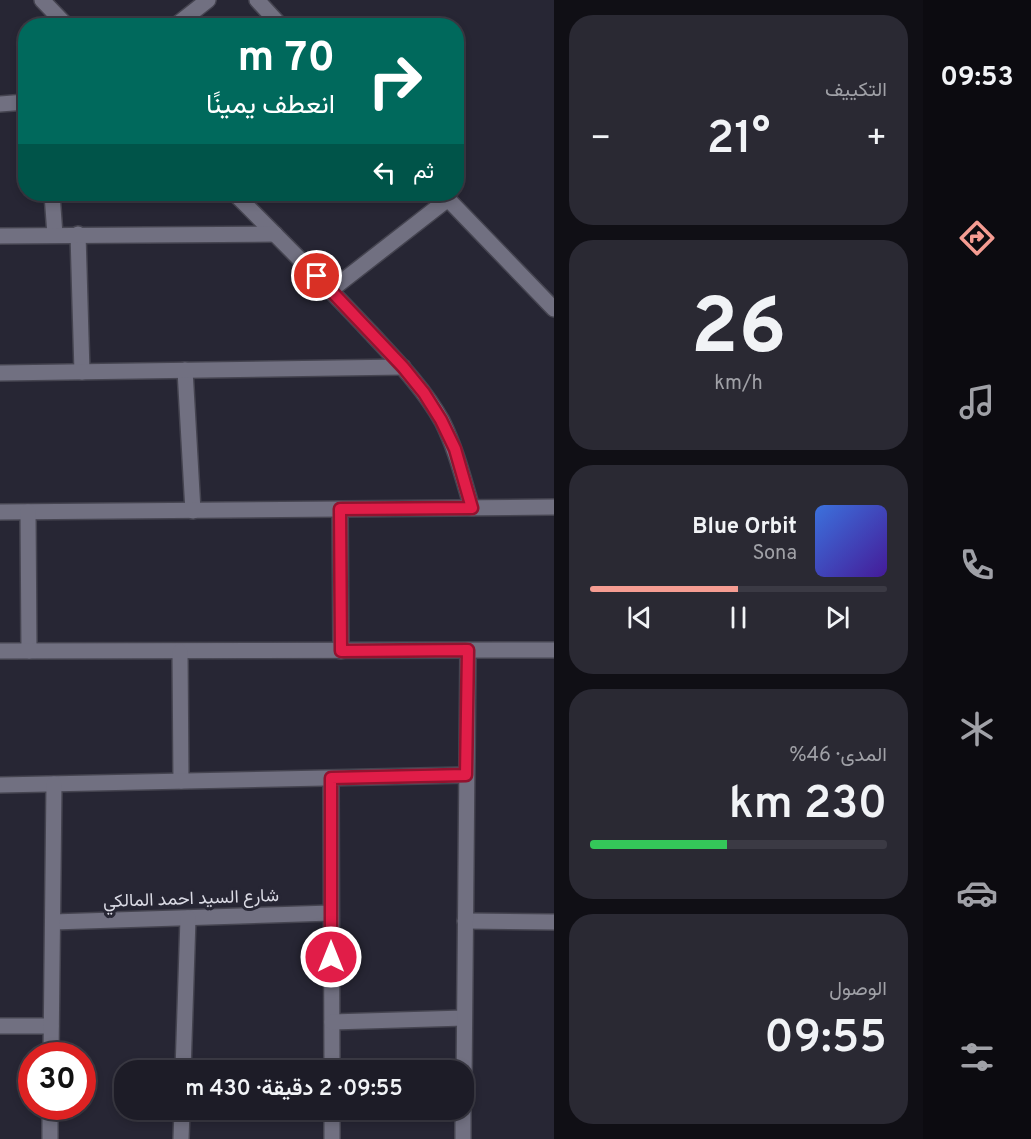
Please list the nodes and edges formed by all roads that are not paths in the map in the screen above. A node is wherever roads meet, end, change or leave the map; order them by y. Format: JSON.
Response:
{"nodes":[{"id":1,"x":42,"y":0,"type":"edge"},
{"id":2,"x":208,"y":0,"type":"edge"},
{"id":3,"x":257,"y":0,"type":"edge"},
{"id":4,"x":59,"y":18,"type":"edge"},
{"id":5,"x":185,"y":18,"type":"edge"},
{"id":6,"x":274,"y":18,"type":"edge"},
{"id":7,"x":18,"y":103,"type":"edge"},
{"id":8,"x":0,"y":104,"type":"edge"},
{"id":9,"x":53,"y":201,"type":"edge"},
{"id":10,"x":242,"y":201,"type":"edge"},
{"id":11,"x":439,"y":201,"type":"edge"},
{"id":12,"x":450,"y":201,"type":"edge"},
{"id":13,"x":78,"y":234,"type":"junction"},
{"id":14,"x":275,"y":234,"type":"junction"},
{"id":15,"x":55,"y":235,"type":"junction"},
{"id":16,"x":0,"y":236,"type":"edge"},
{"id":17,"x":331,"y":290,"type":"junction"},
{"id":18,"x":554,"y":309,"type":"edge"},
{"id":19,"x":403,"y":367,"type":"junction"},
{"id":20,"x":185,"y":370,"type":"junction"},
{"id":21,"x":82,"y":372,"type":"junction"},
{"id":22,"x":0,"y":373,"type":"edge"},
{"id":23,"x":554,"y":507,"type":"edge"},
{"id":24,"x":472,"y":508,"type":"junction"},
{"id":25,"x":340,"y":509,"type":"junction"},
{"id":26,"x":193,"y":511,"type":"junction"},
{"id":27,"x":0,"y":512,"type":"edge"},
{"id":28,"x":28,"y":512,"type":"junction"},
{"id":29,"x":468,"y":650,"type":"junction"},
{"id":30,"x":554,"y":650,"type":"edge"},
{"id":31,"x":0,"y":651,"type":"edge"},
{"id":32,"x":29,"y":651,"type":"junction"},
{"id":33,"x":341,"y":651,"type":"junction"},
{"id":34,"x":180,"y":652,"type":"junction"},
{"id":35,"x":466,"y":775,"type":"junction"},
{"id":36,"x":331,"y":778,"type":"junction"},
{"id":37,"x":181,"y":781,"type":"junction"},
{"id":38,"x":54,"y":784,"type":"junction"},
{"id":39,"x":0,"y":785,"type":"edge"},
{"id":40,"x":331,"y":914,"type":"junction"},
{"id":41,"x":188,"y":918,"type":"junction"},
{"id":42,"x":52,"y":921,"type":"junction"},
{"id":43,"x":465,"y":921,"type":"junction"},
{"id":44,"x":554,"y":922,"type":"edge"},
{"id":45,"x":464,"y":1018,"type":"junction"},
{"id":46,"x":332,"y":1022,"type":"junction"},
{"id":47,"x":0,"y":1026,"type":"edge"},
{"id":48,"x":51,"y":1026,"type":"junction"},
{"id":49,"x":51,"y":1042,"type":"edge"},
{"id":50,"x":183,"y":1060,"type":"edge"},
{"id":51,"x":332,"y":1060,"type":"edge"},
{"id":52,"x":464,"y":1060,"type":"edge"},
{"id":53,"x":50,"y":1120,"type":"edge"},
{"id":54,"x":182,"y":1120,"type":"edge"},
{"id":55,"x":332,"y":1120,"type":"edge"},
{"id":56,"x":463,"y":1120,"type":"edge"},
{"id":57,"x":50,"y":1139,"type":"edge"},
{"id":58,"x":181,"y":1139,"type":"edge"},
{"id":59,"x":332,"y":1139,"type":"edge"},
{"id":60,"x":463,"y":1139,"type":"edge"}],
"edges":[{"from":1,"to":4,"type":"street"},
{"from":2,"to":5,"type":"street"},
{"from":3,"to":6,"type":"street"},
{"from":7,"to":8,"type":"street"},
{"from":9,"to":15,"type":"street"},
{"from":10,"to":14,"type":"street"},
{"from":11,"to":17,"type":"street"},
{"from":12,"to":18,"type":"street"},
{"from":13,"to":14,"type":"street"},
{"from":13,"to":15,"type":"street"},
{"from":13,"to":21,"type":"street"},
{"from":14,"to":17,"type":"street"},
{"from":15,"to":16,"type":"street"},
{"from":17,"to":19,"type":"street"},
{"from":19,"to":20,"type":"street"},
{"from":19,"to":24,"type":"street"},
{"from":20,"to":21,"type":"street"},
{"from":20,"to":26,"type":"street"},
{"from":21,"to":22,"type":"street"},
{"from":23,"to":24,"type":"street"},
{"from":24,"to":25,"type":"street"},
{"from":25,"to":26,"type":"street"},
{"from":25,"to":33,"type":"street"},
{"from":26,"to":28,"type":"street"},
{"from":27,"to":28,"type":"street"},
{"from":28,"to":32,"type":"street"},
{"from":29,"to":30,"type":"street"},
{"from":29,"to":33,"type":"street"},
{"from":29,"to":35,"type":"street"},
{"from":31,"to":32,"type":"street"},
{"from":32,"to":34,"type":"street"},
{"from":33,"to":34,"type":"street"},
{"from":34,"to":37,"type":"street"},
{"from":35,"to":36,"type":"street"},
{"from":35,"to":43,"type":"street"},
{"from":36,"to":37,"type":"street"},
{"from":36,"to":40,"type":"street"},
{"from":37,"to":38,"type":"street"},
{"from":38,"to":39,"type":"street"},
{"from":38,"to":42,"type":"street"},
{"from":40,"to":41,"type":"street","name":"شارع السيد احمد المالكي"},
{"from":40,"to":46,"type":"street"},
{"from":41,"to":42,"type":"street","name":"شارع السيد احمد المالكي"},
{"from":41,"to":50,"type":"street"},
{"from":42,"to":48,"type":"street"},
{"from":43,"to":44,"type":"street"},
{"from":43,"to":45,"type":"street"},
{"from":45,"to":46,"type":"street"},
{"from":45,"to":52,"type":"street"},
{"from":46,"to":51,"type":"street"},
{"from":47,"to":48,"type":"street"},
{"from":48,"to":49,"type":"street"},
{"from":53,"to":57,"type":"street"},
{"from":54,"to":58,"type":"street"},
{"from":55,"to":59,"type":"street"},
{"from":56,"to":60,"type":"street"}]}
